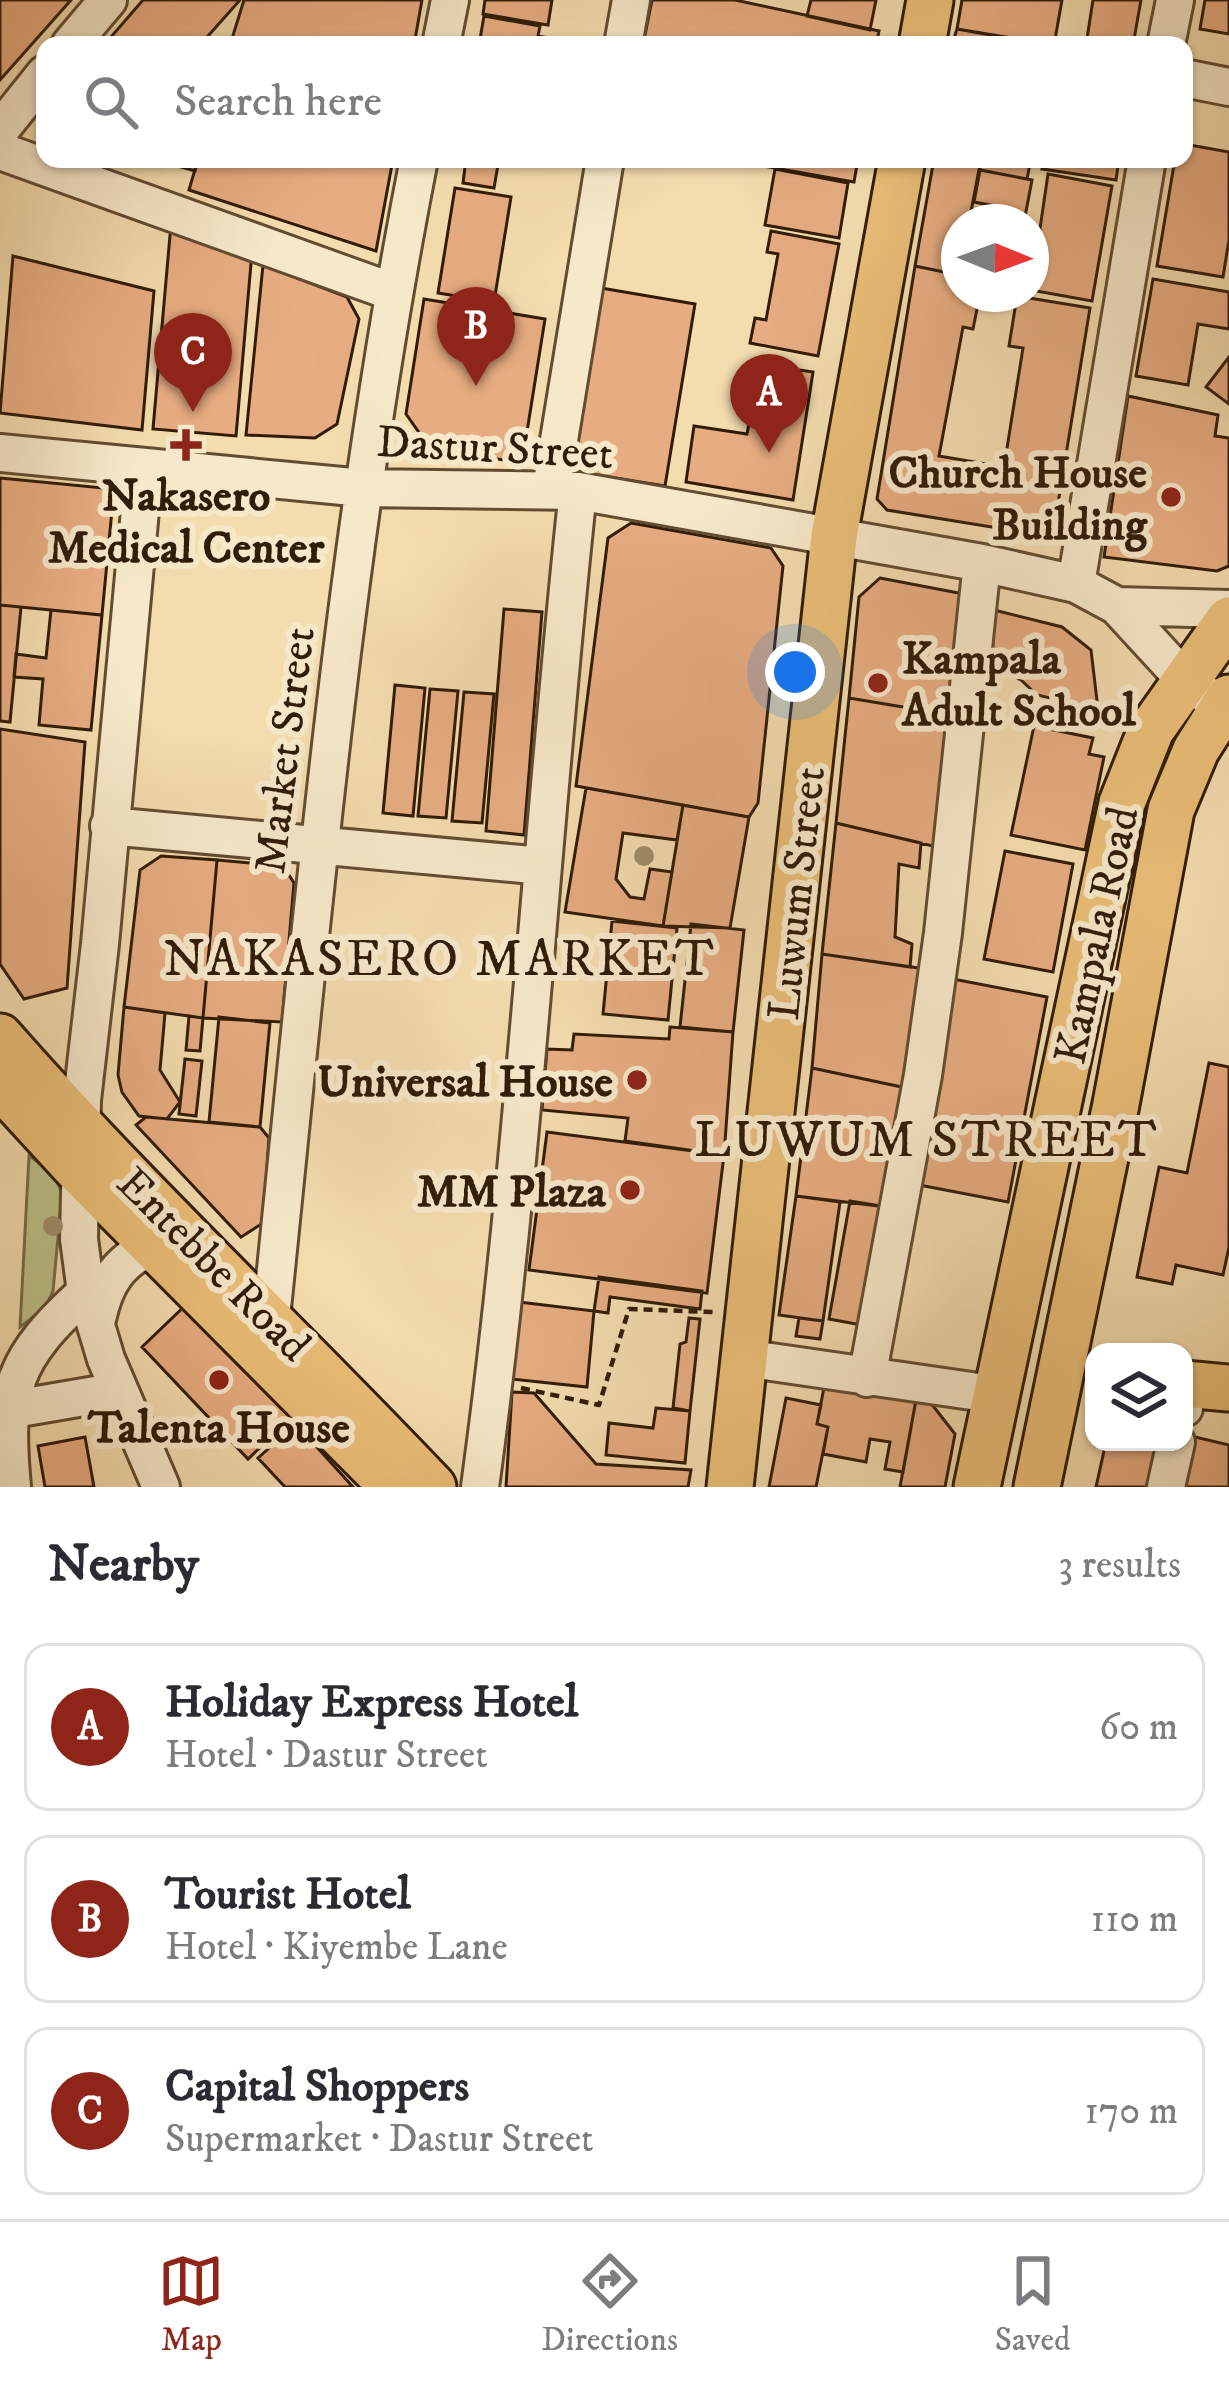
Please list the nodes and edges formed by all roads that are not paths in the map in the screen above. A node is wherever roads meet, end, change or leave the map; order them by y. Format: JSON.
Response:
{"nodes":[{"id":1,"x":108,"y":0,"type":"edge"},
{"id":2,"x":450,"y":0,"type":"edge"},
{"id":3,"x":631,"y":0,"type":"edge"},
{"id":4,"x":930,"y":0,"type":"edge"},
{"id":5,"x":1175,"y":0,"type":"edge"},
{"id":6,"x":78,"y":36,"type":"edge"},
{"id":7,"x":443,"y":36,"type":"edge"},
{"id":8,"x":625,"y":36,"type":"edge"},
{"id":9,"x":924,"y":36,"type":"edge"},
{"id":10,"x":1168,"y":36,"type":"edge"},
{"id":11,"x":1193,"y":80,"type":"edge"},
{"id":12,"x":36,"y":85,"type":"edge"},
{"id":13,"x":1229,"y":87,"type":"edge"},
{"id":14,"x":0,"y":130,"type":"edge"},
{"id":15,"x":0,"y":151,"type":"edge"},
{"id":16,"x":36,"y":158,"type":"edge"},
{"id":17,"x":417,"y":168,"type":"edge"},
{"id":18,"x":603,"y":168,"type":"edge"},
{"id":19,"x":900,"y":168,"type":"edge"},
{"id":20,"x":1145,"y":168,"type":"edge"},
{"id":21,"x":111,"y":173,"type":"edge"},
{"id":22,"x":393,"y":292,"type":"junction"},
{"id":23,"x":0,"y":453,"type":"edge"},
{"id":24,"x":144,"y":467,"type":"junction"},
{"id":25,"x":363,"y":488,"type":"junction"},
{"id":26,"x":564,"y":490,"type":"junction"},
{"id":27,"x":834,"y":536,"type":"junction"},
{"id":28,"x":982,"y":563,"type":"junction"},
{"id":29,"x":1076,"y":584,"type":"junction"},
{"id":30,"x":1117,"y":606,"type":"junction"},
{"id":31,"x":1229,"y":609,"type":"edge"},
{"id":32,"x":1229,"y":620,"type":"edge"},
{"id":33,"x":1186,"y":680,"type":"junction"},
{"id":34,"x":1226,"y":703,"type":"edge"},
{"id":35,"x":109,"y":826,"type":"junction"},
{"id":36,"x":320,"y":843,"type":"junction"},
{"id":37,"x":543,"y":866,"type":"junction"},
{"id":38,"x":0,"y":1037,"type":"edge"},
{"id":39,"x":0,"y":1085,"type":"edge"},
{"id":40,"x":80,"y":1150,"type":"junction"},
{"id":41,"x":153,"y":1245,"type":"junction"},
{"id":42,"x":94,"y":1316,"type":"junction"},
{"id":43,"x":266,"y":1336,"type":"junction"},
{"id":44,"x":744,"y":1358,"type":"junction"},
{"id":45,"x":867,"y":1378,"type":"junction"},
{"id":46,"x":1193,"y":1385,"type":"edge"},
{"id":47,"x":1077,"y":1387,"type":"edge"},
{"id":48,"x":1229,"y":1388,"type":"edge"},
{"id":49,"x":118,"y":1391,"type":"junction"},
{"id":50,"x":999,"y":1395,"type":"junction"},
{"id":51,"x":1193,"y":1408,"type":"edge"},
{"id":52,"x":1229,"y":1411,"type":"edge"},
{"id":53,"x":5,"y":1426,"type":"edge"},
{"id":54,"x":1174,"y":1451,"type":"edge"},
{"id":55,"x":12,"y":1487,"type":"edge"},
{"id":56,"x":161,"y":1487,"type":"edge"},
{"id":57,"x":393,"y":1487,"type":"edge"},
{"id":58,"x":434,"y":1487,"type":"edge"},
{"id":59,"x":480,"y":1487,"type":"edge"},
{"id":60,"x":730,"y":1487,"type":"edge"},
{"id":61,"x":977,"y":1487,"type":"edge"},
{"id":62,"x":1037,"y":1487,"type":"edge"},
{"id":63,"x":1166,"y":1487,"type":"edge"}],
"edges":[{"from":1,"to":6,"type":"street"},
{"from":2,"to":7,"type":"street"},
{"from":3,"to":8,"type":"street"},
{"from":4,"to":9,"type":"main road"},
{"from":5,"to":10,"type":"street"},
{"from":11,"to":13,"type":"street"},
{"from":12,"to":14,"type":"street"},
{"from":15,"to":16,"type":"street"},
{"from":17,"to":22,"type":"street","name":"Market Street"},
{"from":18,"to":26,"type":"street"},
{"from":19,"to":27,"type":"main road","name":"Luwum Street"},
{"from":20,"to":29,"type":"street"},
{"from":21,"to":22,"type":"street"},
{"from":22,"to":25,"type":"street","name":"Market Street"},
{"from":23,"to":24,"type":"street","name":"Dastur Street"},
{"from":24,"to":25,"type":"street","name":"Dastur Street"},
{"from":24,"to":35,"type":"street"},
{"from":25,"to":26,"type":"street","name":"Dastur Street"},
{"from":25,"to":36,"type":"street","name":"Market Street"},
{"from":26,"to":27,"type":"street","name":"Dastur Street"},
{"from":26,"to":37,"type":"street"},
{"from":27,"to":28,"type":"street","name":"Dastur Street"},
{"from":27,"to":44,"type":"main road","name":"Luwum Street"},
{"from":28,"to":29,"type":"street","name":"Dastur Street"},
{"from":28,"to":45,"type":"street"},
{"from":29,"to":30,"type":"street","name":"Dastur Street"},
{"from":30,"to":31,"type":"street","name":"Dastur Street"},
{"from":30,"to":33,"type":"street","name":"Dastur Street"},
{"from":32,"to":33,"type":"main road","name":"Kampala Road"},
{"from":33,"to":34,"type":"street","name":"Dastur Street"},
{"from":33,"to":50,"type":"main road","name":"Kampala Road"},
{"from":34,"to":47,"type":"main road","name":"Kampala Road"},
{"from":35,"to":36,"type":"street"},
{"from":35,"to":40,"type":"street"},
{"from":36,"to":37,"type":"street"},
{"from":36,"to":43,"type":"street","name":"Market Street"},
{"from":37,"to":59,"type":"street"},
{"from":38,"to":40,"type":"main road","name":"Entebbe Road"},
{"from":39,"to":40,"type":"main road","name":"Entebbe Road"},
{"from":40,"to":41,"type":"main road","name":"Entebbe Road"},
{"from":40,"to":42,"type":"street"},
{"from":40,"to":43,"type":"main road","name":"Entebbe Road"},
{"from":41,"to":42,"type":"street"},
{"from":41,"to":43,"type":"main road","name":"Entebbe Road"},
{"from":42,"to":49,"type":"street"},
{"from":42,"to":53,"type":"street"},
{"from":43,"to":57,"type":"main road","name":"Entebbe Road"},
{"from":43,"to":58,"type":"main road","name":"Entebbe Road"},
{"from":44,"to":45,"type":"street"},
{"from":44,"to":60,"type":"main road","name":"Luwum Street"},
{"from":45,"to":50,"type":"street"},
{"from":46,"to":48,"type":"main road"},
{"from":47,"to":62,"type":"main road","name":"Kampala Road"},
{"from":49,"to":53,"type":"street"},
{"from":49,"to":56,"type":"street"},
{"from":50,"to":61,"type":"main road","name":"Kampala Road"},
{"from":51,"to":52,"type":"main road"},
{"from":53,"to":55,"type":"street"},
{"from":54,"to":63,"type":"street"}]}
